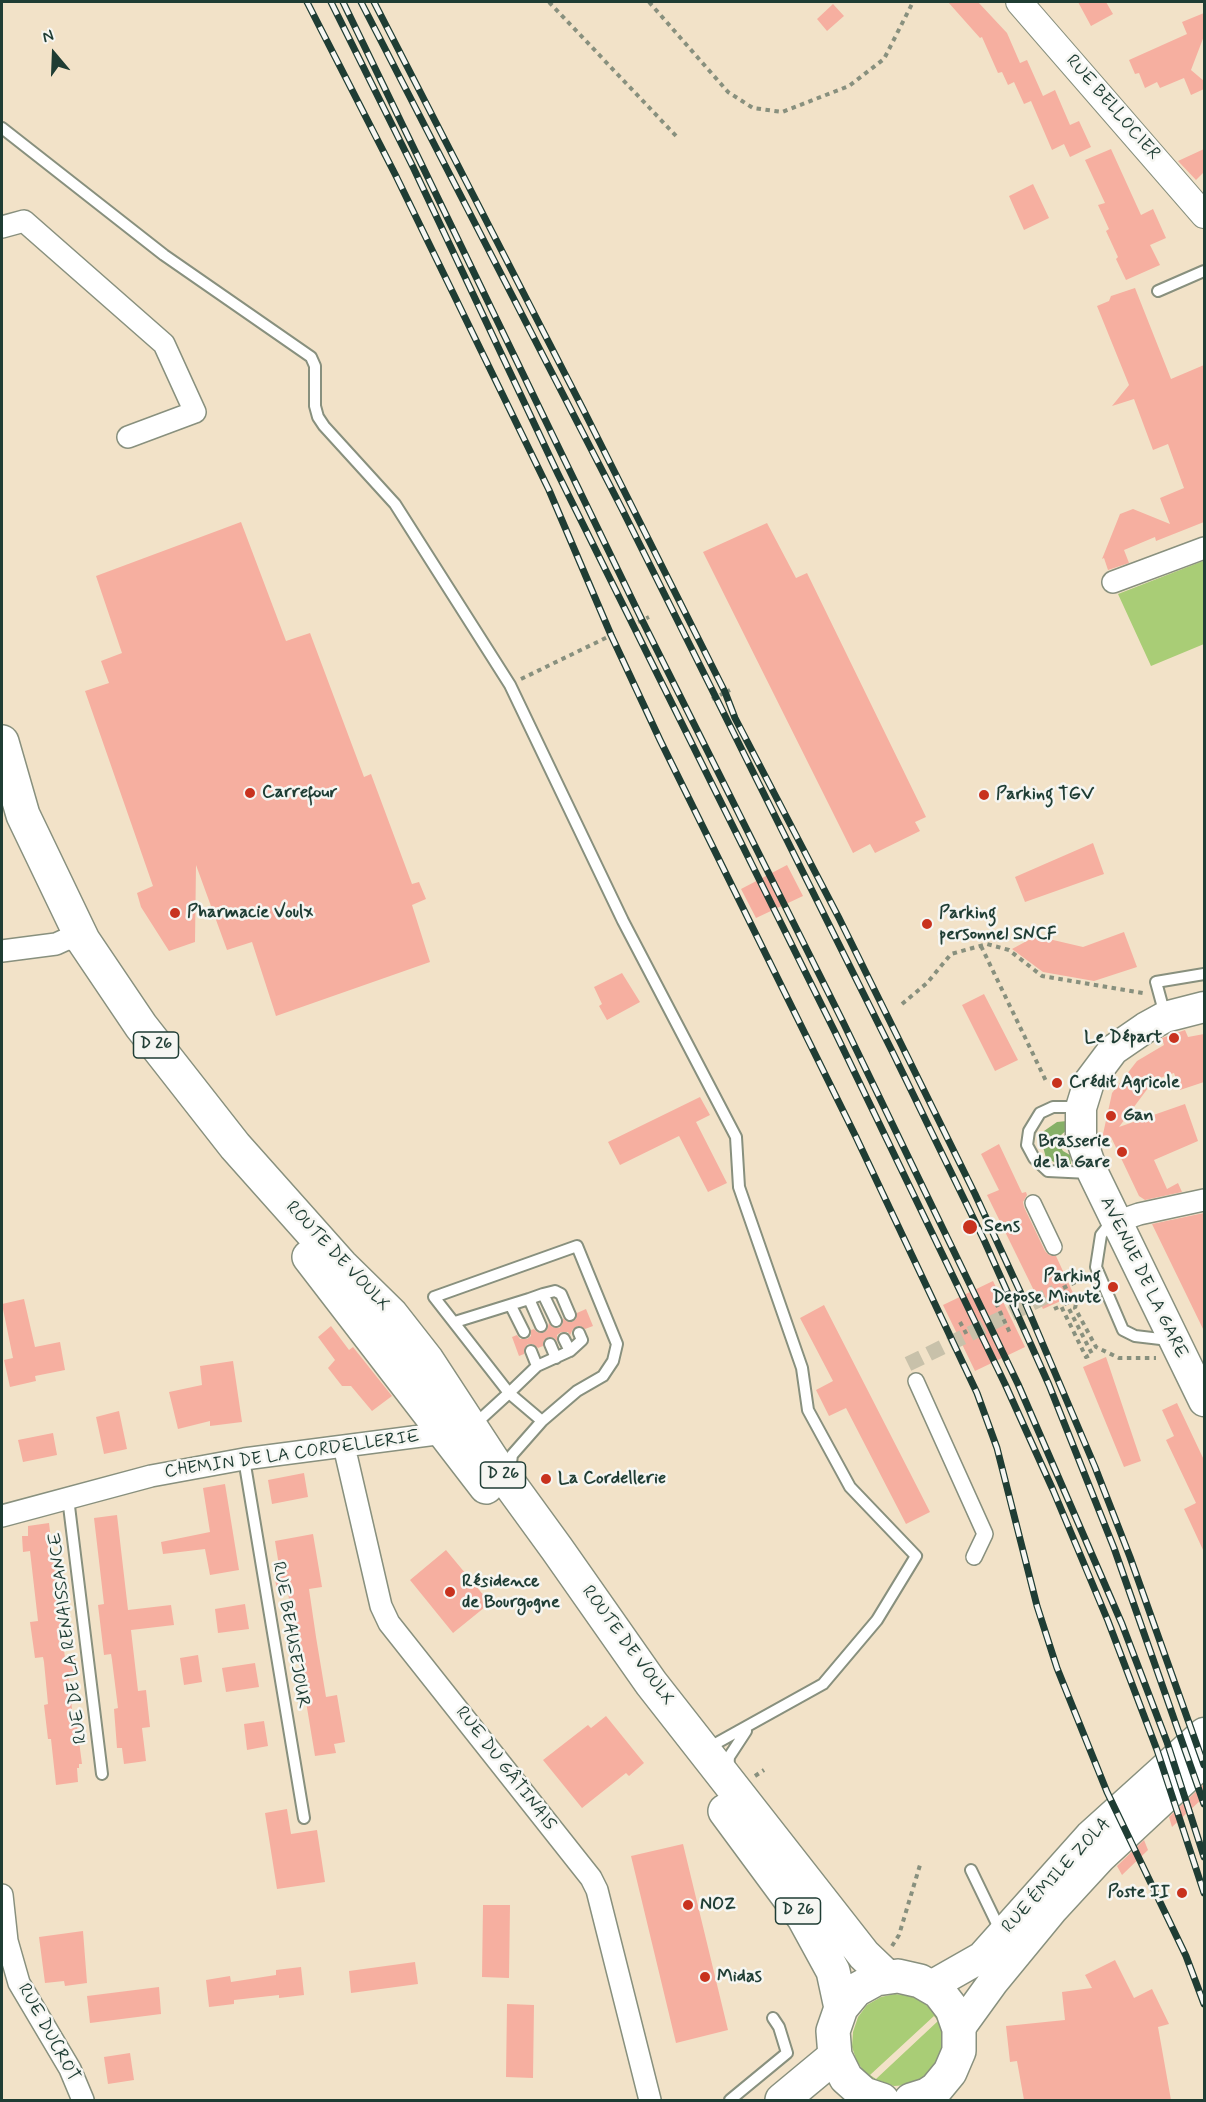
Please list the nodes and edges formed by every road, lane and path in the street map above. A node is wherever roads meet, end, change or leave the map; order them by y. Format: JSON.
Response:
{"nodes":[{"id":1,"x":549,"y":2,"type":"edge"},
{"id":2,"x":649,"y":2,"type":"edge"},
{"id":3,"x":914,"y":2,"type":"edge"},
{"id":4,"x":1023,"y":3,"type":"edge"},
{"id":5,"x":2,"y":128,"type":"edge"},
{"id":6,"x":679,"y":139,"type":"dead end"},
{"id":7,"x":1204,"y":214,"type":"edge"},
{"id":8,"x":2,"y":227,"type":"edge"},
{"id":9,"x":1204,"y":271,"type":"edge"},
{"id":10,"x":1158,"y":291,"type":"dead end"},
{"id":11,"x":128,"y":437,"type":"dead end"},
{"id":12,"x":1204,"y":548,"type":"edge"},
{"id":13,"x":1113,"y":582,"type":"dead end"},
{"id":14,"x":649,"y":617,"type":"dead end"},
{"id":15,"x":630,"y":626,"type":"dead end"},
{"id":16,"x":618,"y":632,"type":"dead end"},
{"id":17,"x":510,"y":685,"type":"junction"},
{"id":18,"x":730,"y":690,"type":"dead end"},
{"id":19,"x":712,"y":699,"type":"dead end"},
{"id":20,"x":2,"y":742,"type":"edge"},
{"id":21,"x":83,"y":940,"type":"junction"},
{"id":22,"x":981,"y":946,"type":"junction"},
{"id":23,"x":2,"y":951,"type":"edge"},
{"id":24,"x":1204,"y":974,"type":"edge"},
{"id":25,"x":902,"y":1004,"type":"dead end"},
{"id":26,"x":1159,"y":1006,"type":"junction"},
{"id":27,"x":1204,"y":1007,"type":"edge"},
{"id":28,"x":1046,"y":1081,"type":"dead end"},
{"id":29,"x":1085,"y":1095,"type":"junction"},
{"id":30,"x":1093,"y":1173,"type":"junction"},
{"id":31,"x":1204,"y":1200,"type":"edge"},
{"id":32,"x":1033,"y":1203,"type":"dead end"},
{"id":33,"x":1115,"y":1220,"type":"junction"},
{"id":34,"x":1054,"y":1247,"type":"dead end"},
{"id":35,"x":1071,"y":1285,"type":"dead end"},
{"id":36,"x":1055,"y":1292,"type":"tunnel mouth"},
{"id":37,"x":543,"y":1294,"type":"junction"},
{"id":38,"x":529,"y":1299,"type":"junction"},
{"id":39,"x":1065,"y":1299,"type":"dead end"},
{"id":40,"x":996,"y":1304,"type":"dead end"},
{"id":41,"x":511,"y":1306,"type":"junction"},
{"id":42,"x":1054,"y":1309,"type":"dead end"},
{"id":43,"x":570,"y":1315,"type":"dead end"},
{"id":44,"x":556,"y":1321,"type":"dead end"},
{"id":45,"x":455,"y":1322,"type":"junction"},
{"id":46,"x":960,"y":1322,"type":"dead end"},
{"id":47,"x":541,"y":1326,"type":"dead end"},
{"id":48,"x":524,"y":1332,"type":"dead end"},
{"id":49,"x":579,"y":1333,"type":"dead end"},
{"id":50,"x":1010,"y":1333,"type":"dead end"},
{"id":51,"x":967,"y":1335,"type":"dead end"},
{"id":52,"x":564,"y":1339,"type":"dead end"},
{"id":53,"x":1174,"y":1341,"type":"junction"},
{"id":54,"x":550,"y":1344,"type":"dead end"},
{"id":55,"x":531,"y":1351,"type":"dead end"},
{"id":56,"x":570,"y":1351,"type":"junction"},
{"id":57,"x":556,"y":1358,"type":"junction"},
{"id":58,"x":537,"y":1366,"type":"junction"},
{"id":59,"x":916,"y":1380,"type":"dead end"},
{"id":60,"x":509,"y":1393,"type":"junction"},
{"id":61,"x":1204,"y":1401,"type":"edge"},
{"id":62,"x":542,"y":1421,"type":"junction"},
{"id":63,"x":458,"y":1430,"type":"junction"},
{"id":64,"x":344,"y":1446,"type":"junction"},
{"id":65,"x":243,"y":1459,"type":"junction"},
{"id":66,"x":512,"y":1486,"type":"junction"},
{"id":67,"x":68,"y":1498,"type":"junction"},
{"id":68,"x":2,"y":1516,"type":"edge"},
{"id":69,"x":974,"y":1557,"type":"dead end"},
{"id":70,"x":669,"y":1723,"type":"dead end"},
{"id":71,"x":748,"y":1727,"type":"junction"},
{"id":72,"x":1204,"y":1733,"type":"edge"},
{"id":73,"x":704,"y":1750,"type":"junction"},
{"id":74,"x":1204,"y":1761,"type":"edge"},
{"id":75,"x":102,"y":1774,"type":"dead end"},
{"id":76,"x":725,"y":1796,"type":"junction"},
{"id":77,"x":304,"y":1818,"type":"dead end"},
{"id":78,"x":920,"y":1865,"type":"dead end"},
{"id":79,"x":971,"y":1870,"type":"dead end"},
{"id":80,"x":2,"y":1895,"type":"edge"},
{"id":81,"x":1003,"y":1935,"type":"junction"},
{"id":82,"x":888,"y":1963,"type":"junction"},
{"id":83,"x":931,"y":1986,"type":"junction"},
{"id":84,"x":841,"y":2008,"type":"junction"},
{"id":85,"x":773,"y":2019,"type":"dead end"},
{"id":86,"x":959,"y":2029,"type":"junction"},
{"id":87,"x":835,"y":2056,"type":"junction"},
{"id":88,"x":945,"y":2091,"type":"edge"},
{"id":89,"x":865,"y":2098,"type":"edge"},
{"id":90,"x":83,"y":2100,"type":"edge"},
{"id":91,"x":650,"y":2100,"type":"edge"},
{"id":92,"x":730,"y":2100,"type":"edge"},
{"id":93,"x":782,"y":2100,"type":"edge"},
{"id":94,"x":911,"y":2100,"type":"edge"}],
"edges":[{"from":1,"to":6,"type":"path"},
{"from":2,"to":3,"type":"path"},
{"from":4,"to":7,"type":"street","name":"RUE BELLOCIER"},
{"from":5,"to":17,"type":"lane"},
{"from":8,"to":11,"type":"street"},
{"from":9,"to":10,"type":"lane"},
{"from":12,"to":13,"type":"street"},
{"from":14,"to":15,"type":"path"},
{"from":16,"to":17,"type":"path"},
{"from":17,"to":71,"type":"lane"},
{"from":18,"to":19,"type":"path"},
{"from":20,"to":21,"type":"main road","name":"ROUTE DE VOULX","number":"D 26"},
{"from":21,"to":23,"type":"street"},
{"from":21,"to":63,"type":"main road","name":"ROUTE DE VOULX","number":"D 26"},
{"from":22,"to":25,"type":"path"},
{"from":22,"to":26,"type":"path"},
{"from":22,"to":28,"type":"path"},
{"from":24,"to":26,"type":"lane"},
{"from":26,"to":27,"type":"main road"},
{"from":26,"to":29,"type":"main road"},
{"from":29,"to":30,"type":"main road","name":"AVENUE DE LA GARE"},
{"from":29,"to":30,"type":"lane"},
{"from":30,"to":33,"type":"main road","name":"AVENUE DE LA GARE"},
{"from":31,"to":33,"type":"street"},
{"from":32,"to":34,"type":"street"},
{"from":33,"to":53,"type":"main road","name":"AVENUE DE LA GARE"},
{"from":33,"to":53,"type":"lane"},
{"from":35,"to":36,"type":"path"},
{"from":37,"to":38,"type":"lane"},
{"from":37,"to":43,"type":"lane"},
{"from":37,"to":44,"type":"lane"},
{"from":38,"to":41,"type":"lane"},
{"from":38,"to":47,"type":"lane"},
{"from":39,"to":42,"type":"path"},
{"from":40,"to":50,"type":"path"},
{"from":41,"to":45,"type":"lane"},
{"from":41,"to":48,"type":"lane"},
{"from":45,"to":60,"type":"lane"},
{"from":45,"to":62,"type":"lane"},
{"from":46,"to":51,"type":"path"},
{"from":49,"to":56,"type":"lane"},
{"from":52,"to":56,"type":"lane"},
{"from":53,"to":61,"type":"main road","name":"AVENUE DE LA GARE"},
{"from":54,"to":57,"type":"lane"},
{"from":55,"to":58,"type":"lane"},
{"from":56,"to":57,"type":"lane"},
{"from":57,"to":58,"type":"lane"},
{"from":58,"to":60,"type":"lane"},
{"from":59,"to":69,"type":"street"},
{"from":60,"to":62,"type":"lane"},
{"from":60,"to":63,"type":"lane"},
{"from":62,"to":66,"type":"lane"},
{"from":63,"to":64,"type":"street","name":"CHEMIN DE LA CORDELLERIE"},
{"from":63,"to":66,"type":"main road","name":"ROUTE DE VOULX","number":"D 26"},
{"from":63,"to":76,"type":"main road","name":"ROUTE DE VOULX","number":"D 26"},
{"from":64,"to":65,"type":"street","name":"CHEMIN DE LA CORDELLERIE"},
{"from":64,"to":91,"type":"street","name":"RUE DU GÂTINAIS"},
{"from":65,"to":67,"type":"street","name":"CHEMIN DE LA CORDELLERIE"},
{"from":65,"to":77,"type":"lane","name":"RUE BEAUSEJOUR"},
{"from":66,"to":73,"type":"main road","name":"ROUTE DE VOULX","number":"D 26"},
{"from":67,"to":68,"type":"street","name":"CHEMIN DE LA CORDELLERIE"},
{"from":67,"to":75,"type":"lane","name":"RUE DE LA RENAISSANCE"},
{"from":70,"to":73,"type":"lane"},
{"from":71,"to":73,"type":"lane"},
{"from":71,"to":76,"type":"lane"},
{"from":72,"to":81,"type":"main road","name":"RUE ÉMILE ZOLA"},
{"from":73,"to":76,"type":"main road","name":"ROUTE DE VOULX","number":"D 26"},
{"from":74,"to":86,"type":"main road","name":"RUE ÉMILE ZOLA"},
{"from":76,"to":82,"type":"main road","name":"ROUTE DE VOULX","number":"D 26"},
{"from":76,"to":84,"type":"main road","name":"ROUTE DE VOULX","number":"D 26"},
{"from":78,"to":82,"type":"path"},
{"from":79,"to":81,"type":"lane"},
{"from":80,"to":90,"type":"street","name":"RUE DUCROT"},
{"from":81,"to":83,"type":"main road","name":"RUE ÉMILE ZOLA"},
{"from":82,"to":83,"type":"main road"},
{"from":82,"to":84,"type":"main road"},
{"from":83,"to":86,"type":"main road"},
{"from":84,"to":87,"type":"main road"},
{"from":85,"to":92,"type":"lane"},
{"from":86,"to":88,"type":"main road"},
{"from":87,"to":89,"type":"main road"},
{"from":87,"to":93,"type":"main road"},
{"from":88,"to":94,"type":"main road"}]}
